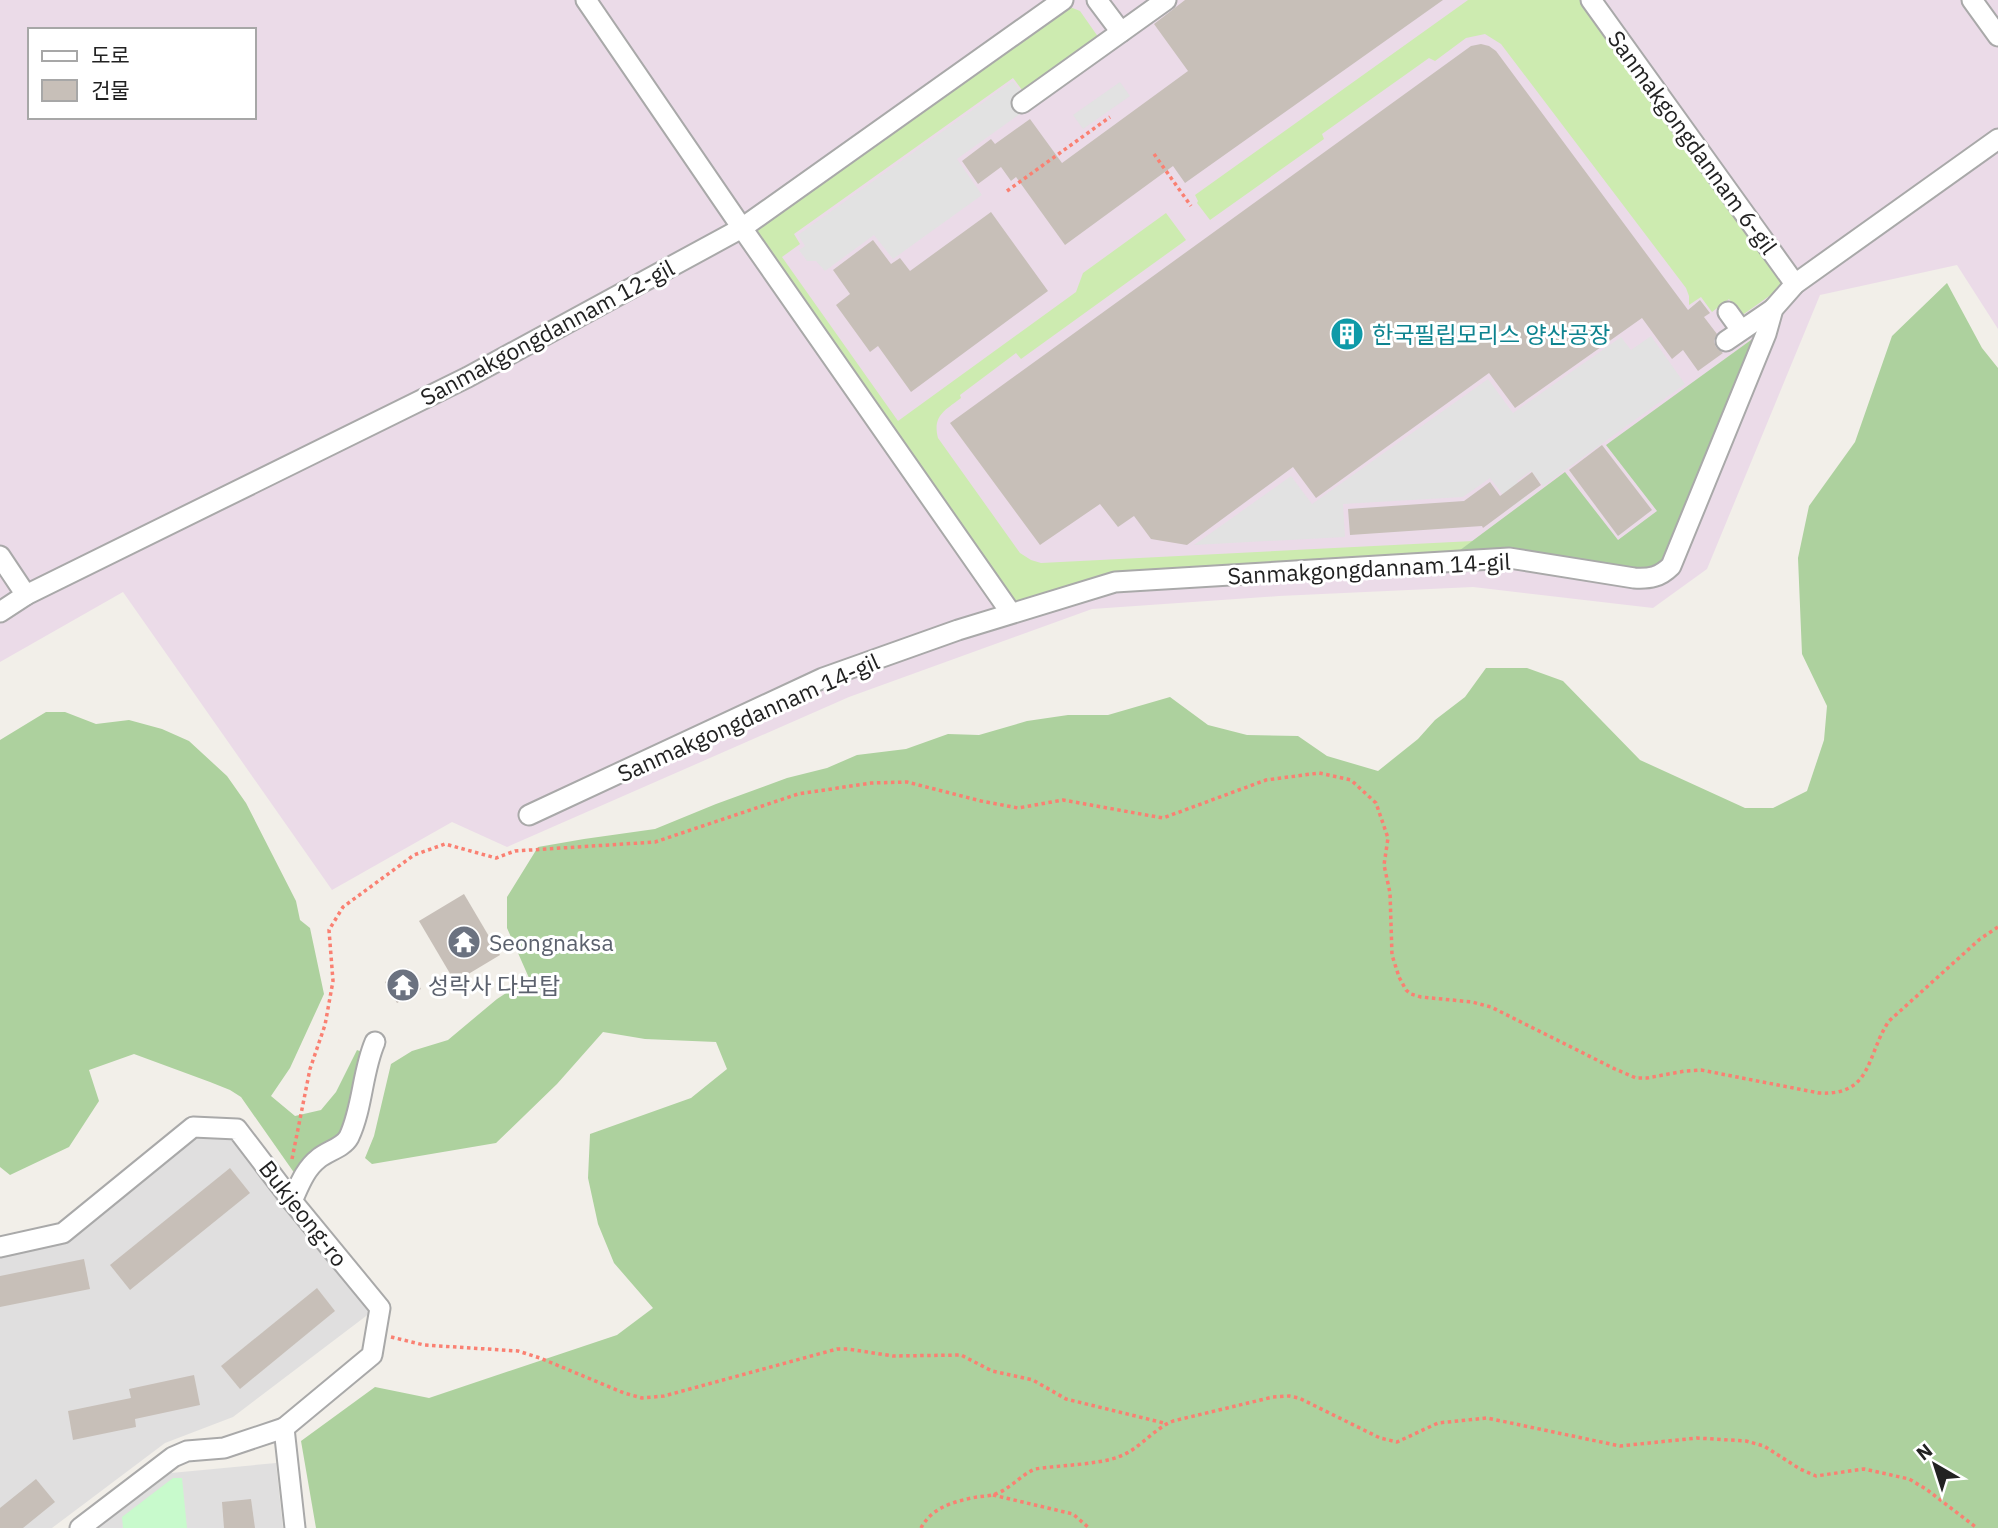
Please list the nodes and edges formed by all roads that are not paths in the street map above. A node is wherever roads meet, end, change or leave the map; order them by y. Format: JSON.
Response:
{"nodes":[{"id":1,"x":586,"y":0,"type":"edge"},
{"id":2,"x":1063,"y":0,"type":"edge"},
{"id":3,"x":1097,"y":0,"type":"edge"},
{"id":4,"x":1166,"y":0,"type":"edge"},
{"id":5,"x":1591,"y":0,"type":"edge"},
{"id":6,"x":1972,"y":0,"type":"edge"},
{"id":7,"x":1121,"y":32,"type":"junction"},
{"id":8,"x":1998,"y":36,"type":"edge"},
{"id":9,"x":1022,"y":103,"type":"dead end"},
{"id":10,"x":1998,"y":139,"type":"edge"},
{"id":11,"x":742,"y":228,"type":"junction"},
{"id":12,"x":1795,"y":284,"type":"junction"},
{"id":13,"x":1773,"y":309,"type":"junction"},
{"id":14,"x":1728,"y":312,"type":"dead end"},
{"id":15,"x":0,"y":556,"type":"edge"},
{"id":16,"x":26,"y":595,"type":"junction"},
{"id":17,"x":0,"y":612,"type":"edge"},
{"id":18,"x":1011,"y":613,"type":"junction"},
{"id":19,"x":529,"y":815,"type":"dead end"},
{"id":20,"x":375,"y":1042,"type":"dead end"},
{"id":21,"x":288,"y":1195,"type":"junction"},
{"id":22,"x":0,"y":1247,"type":"edge"},
{"id":23,"x":284,"y":1428,"type":"junction"},
{"id":24,"x":80,"y":1528,"type":"edge"},
{"id":25,"x":295,"y":1528,"type":"edge"}],
"edges":[{"from":1,"to":11,"type":"street"},
{"from":2,"to":11,"type":"street","name":"Sanmakgongdannam 12-gil"},
{"from":3,"to":7,"type":"street"},
{"from":4,"to":7,"type":"street"},
{"from":5,"to":12,"type":"street","name":"Sanmakgongdannam 6-gil"},
{"from":6,"to":8,"type":"street"},
{"from":7,"to":9,"type":"street"},
{"from":10,"to":12,"type":"street","name":"Sanmakgongdannam 14-gil"},
{"from":11,"to":16,"type":"street","name":"Sanmakgongdannam 12-gil"},
{"from":11,"to":18,"type":"street"},
{"from":12,"to":13,"type":"street","name":"Sanmakgongdannam 14-gil"},
{"from":13,"to":14,"type":"street"},
{"from":13,"to":18,"type":"street","name":"Sanmakgongdannam 14-gil"},
{"from":15,"to":16,"type":"street"},
{"from":16,"to":17,"type":"street","name":"Sanmakgongdannam 12-gil"},
{"from":18,"to":19,"type":"street","name":"Sanmakgongdannam 14-gil"},
{"from":20,"to":21,"type":"street"},
{"from":21,"to":22,"type":"street","name":"Bukjeong-ro"},
{"from":21,"to":23,"type":"street","name":"Bukjeong-ro"},
{"from":23,"to":24,"type":"street"},
{"from":23,"to":25,"type":"street"}]}
